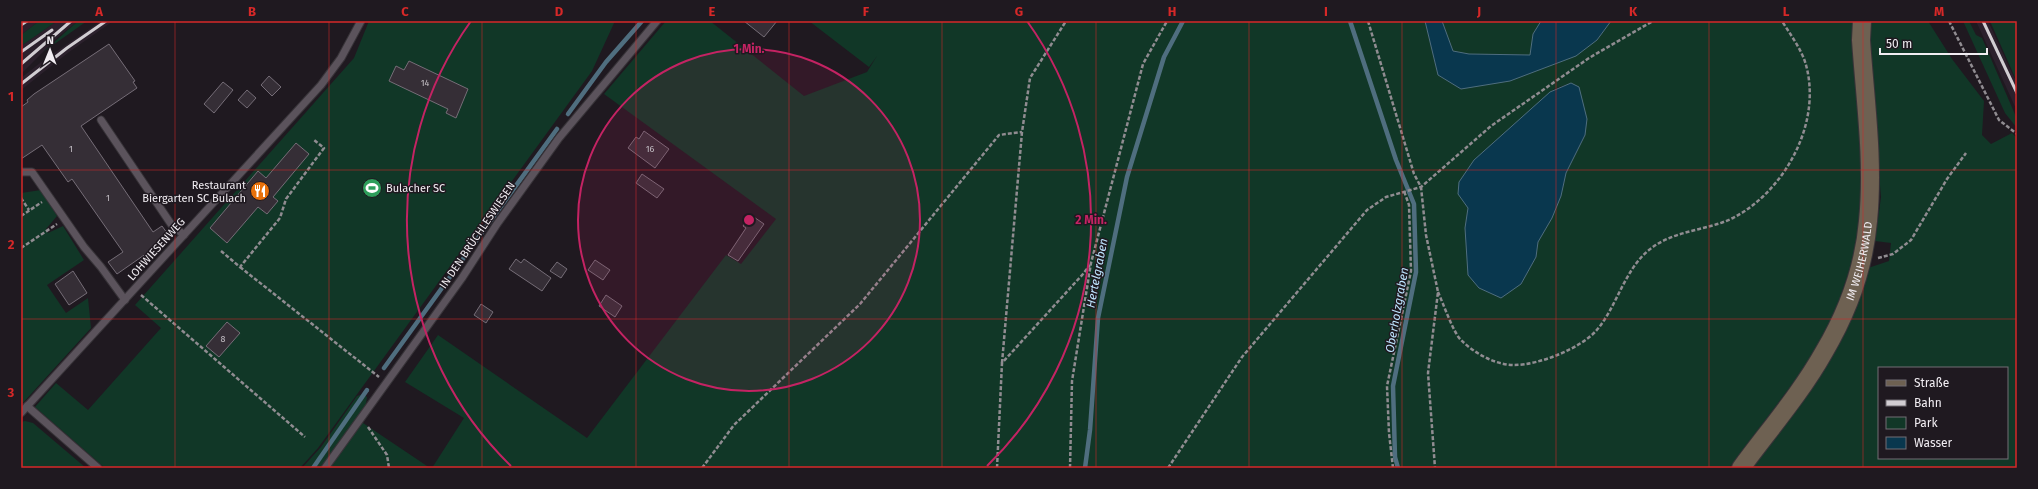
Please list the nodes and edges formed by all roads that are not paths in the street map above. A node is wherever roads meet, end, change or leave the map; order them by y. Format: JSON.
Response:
{"nodes":[{"id":1,"x":361,"y":21,"type":"edge"},
{"id":2,"x":657,"y":21,"type":"edge"},
{"id":3,"x":1862,"y":21,"type":"edge"},
{"id":4,"x":101,"y":120,"type":"dead end"},
{"id":5,"x":21,"y":172,"type":"edge"},
{"id":6,"x":184,"y":235,"type":"junction"},
{"id":7,"x":125,"y":300,"type":"junction"},
{"id":8,"x":27,"y":406,"type":"junction"},
{"id":9,"x":21,"y":413,"type":"edge"},
{"id":10,"x":98,"y":468,"type":"edge"},
{"id":11,"x":325,"y":468,"type":"edge"},
{"id":12,"x":1741,"y":468,"type":"edge"}],
"edges":[{"from":1,"to":6,"type":"lane","name":"LOHWIESENWEG"},
{"from":2,"to":11,"type":"lane","name":"IN DEN BRÜCHLESWIESEN"},
{"from":3,"to":12,"type":"street","name":"IM WEIHERWALD"},
{"from":4,"to":6,"type":"lane"},
{"from":5,"to":7,"type":"lane"},
{"from":6,"to":7,"type":"lane","name":"LOHWIESENWEG"},
{"from":7,"to":8,"type":"lane","name":"LOHWIESENWEG"},
{"from":8,"to":9,"type":"lane","name":"LOHWIESENWEG"},
{"from":8,"to":10,"type":"lane"}]}
